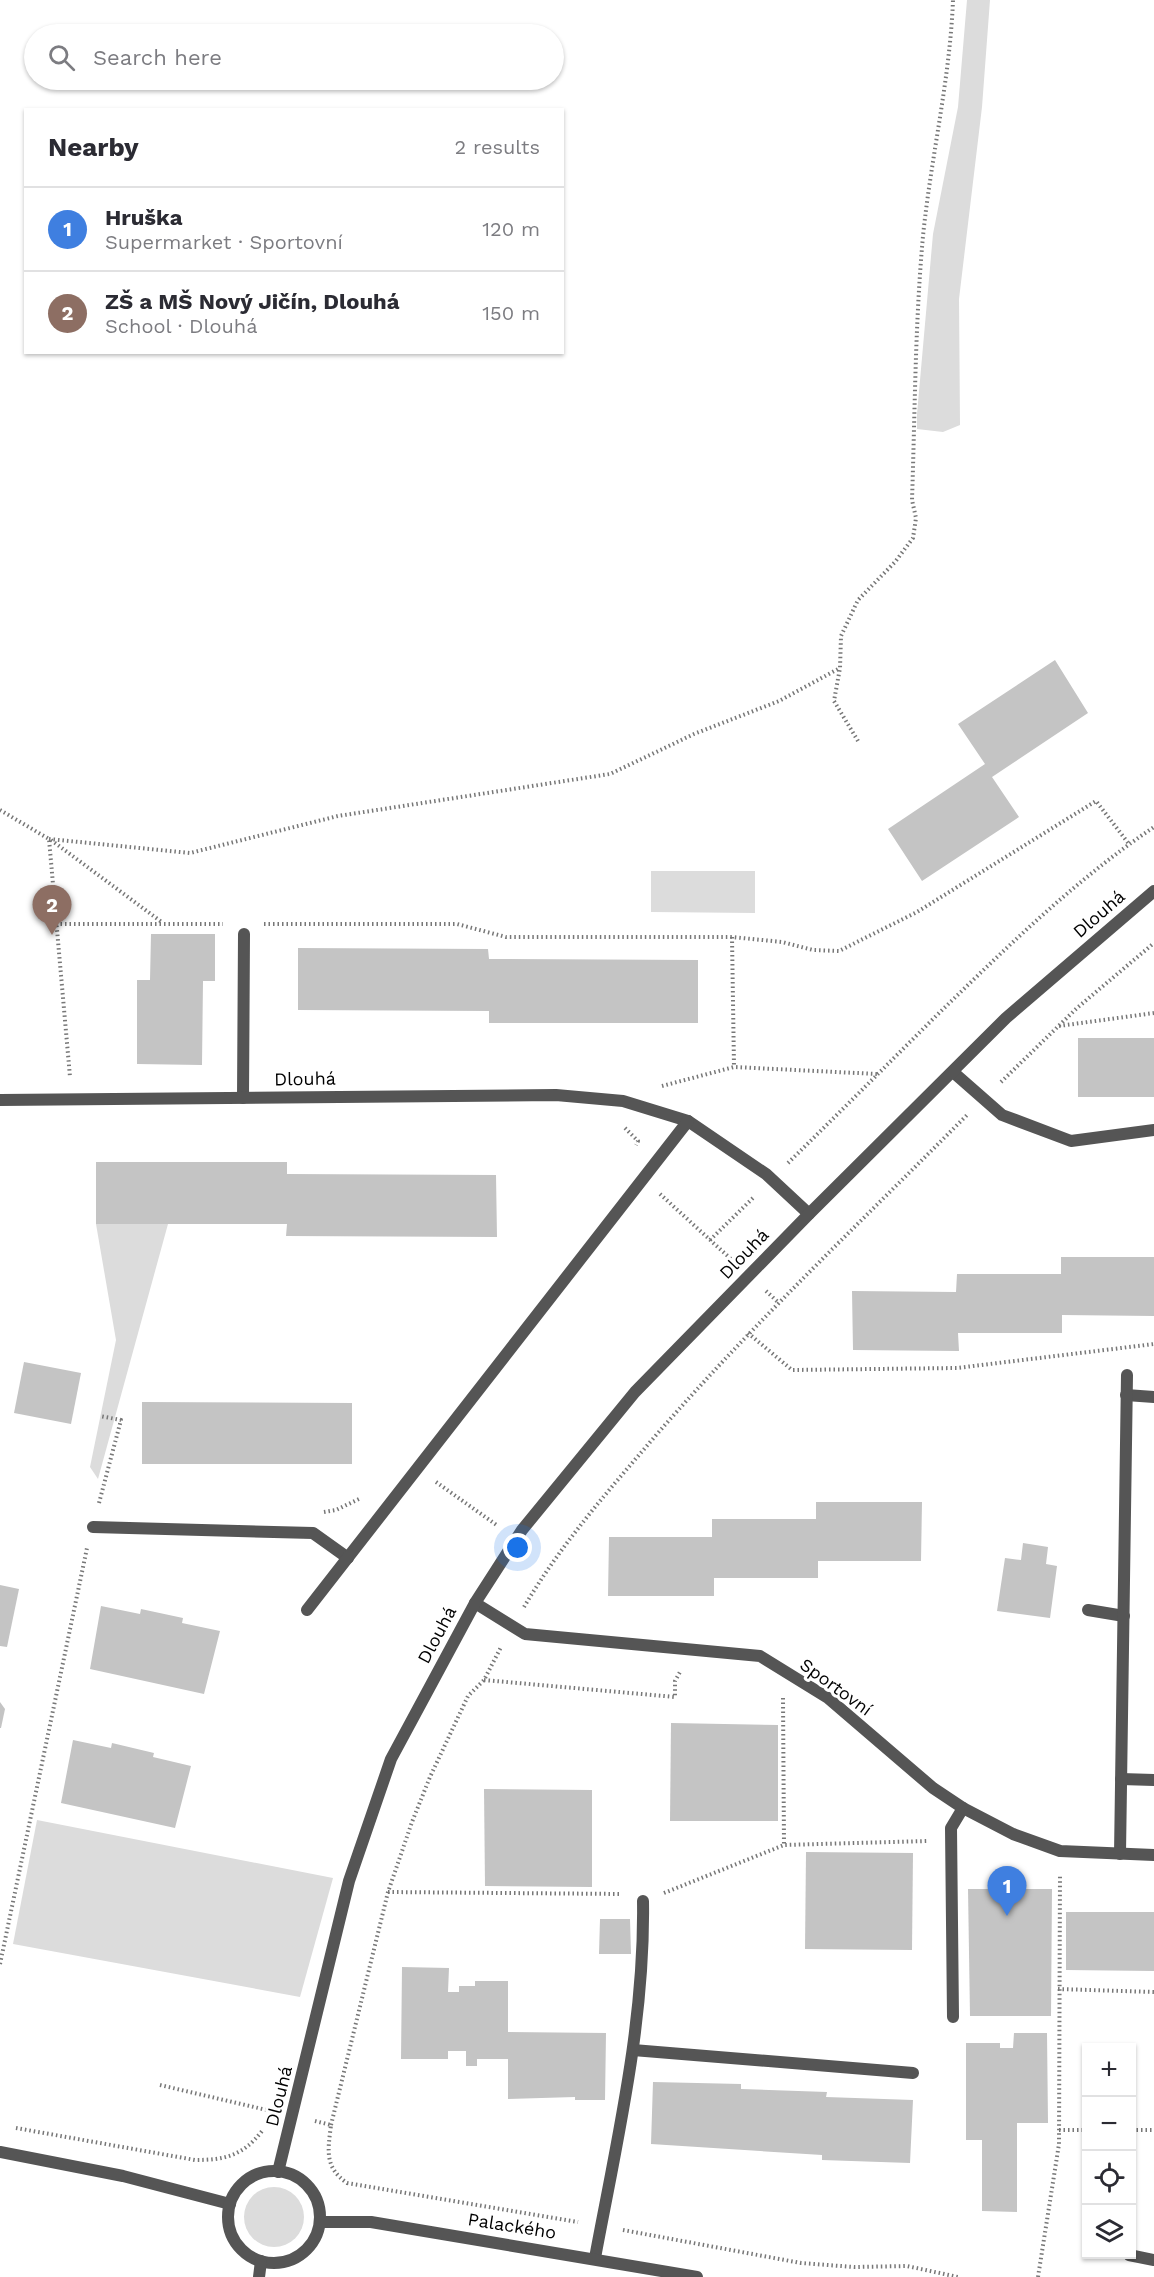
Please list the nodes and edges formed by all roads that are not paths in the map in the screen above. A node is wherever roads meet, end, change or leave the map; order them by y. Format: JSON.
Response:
{"nodes":[{"id":1,"x":1154,"y":891,"type":"edge"},
{"id":2,"x":244,"y":934,"type":"dead end"},
{"id":3,"x":952,"y":1072,"type":"junction"},
{"id":4,"x":243,"y":1098,"type":"junction"},
{"id":5,"x":0,"y":1100,"type":"edge"},
{"id":6,"x":688,"y":1121,"type":"junction"},
{"id":7,"x":1154,"y":1130,"type":"edge"},
{"id":8,"x":809,"y":1214,"type":"junction"},
{"id":9,"x":1127,"y":1375,"type":"dead end"},
{"id":10,"x":1126,"y":1395,"type":"junction"},
{"id":11,"x":1154,"y":1396,"type":"edge"},
{"id":12,"x":93,"y":1527,"type":"road end"},
{"id":13,"x":348,"y":1558,"type":"junction"},
{"id":14,"x":475,"y":1603,"type":"junction"},
{"id":15,"x":307,"y":1610,"type":"dead end"},
{"id":16,"x":1088,"y":1610,"type":"dead end"},
{"id":17,"x":1124,"y":1616,"type":"junction"},
{"id":18,"x":1122,"y":1779,"type":"junction"},
{"id":19,"x":1154,"y":1780,"type":"edge"},
{"id":20,"x":963,"y":1808,"type":"junction"},
{"id":21,"x":1120,"y":1854,"type":"junction"},
{"id":22,"x":1154,"y":1855,"type":"edge"},
{"id":23,"x":644,"y":1901,"type":"dead end"},
{"id":24,"x":953,"y":2016,"type":"dead end"},
{"id":25,"x":633,"y":2050,"type":"junction"},
{"id":26,"x":913,"y":2073,"type":"dead end"},
{"id":27,"x":0,"y":2152,"type":"edge"},
{"id":28,"x":278,"y":2172,"type":"junction"},
{"id":29,"x":230,"y":2205,"type":"junction"},
{"id":30,"x":320,"y":2222,"type":"junction"},
{"id":31,"x":1136,"y":2256,"type":"edge"},
{"id":32,"x":595,"y":2258,"type":"junction"},
{"id":33,"x":1154,"y":2259,"type":"edge"},
{"id":34,"x":261,"y":2261,"type":"junction"},
{"id":35,"x":259,"y":2277,"type":"edge"},
{"id":36,"x":697,"y":2277,"type":"edge"}],
"edges":[{"from":1,"to":3,"type":"street","name":"Dlouhá"},
{"from":2,"to":4,"type":"street"},
{"from":3,"to":7,"type":"street"},
{"from":3,"to":8,"type":"street","name":"Dlouhá"},
{"from":4,"to":5,"type":"street","name":"Dlouhá"},
{"from":4,"to":6,"type":"street","name":"Dlouhá"},
{"from":6,"to":8,"type":"street","name":"Dlouhá"},
{"from":6,"to":13,"type":"street"},
{"from":8,"to":14,"type":"street","name":"Dlouhá"},
{"from":9,"to":10,"type":"street"},
{"from":10,"to":11,"type":"street"},
{"from":10,"to":17,"type":"street"},
{"from":12,"to":13,"type":"street"},
{"from":13,"to":15,"type":"street"},
{"from":14,"to":20,"type":"street","name":"Sportovní"},
{"from":14,"to":28,"type":"street","name":"Dlouhá"},
{"from":16,"to":17,"type":"street"},
{"from":17,"to":18,"type":"street"},
{"from":18,"to":19,"type":"street"},
{"from":18,"to":21,"type":"street"},
{"from":20,"to":21,"type":"street","name":"Sportovní"},
{"from":20,"to":24,"type":"street"},
{"from":21,"to":22,"type":"street","name":"Sportovní"},
{"from":23,"to":25,"type":"street"},
{"from":25,"to":26,"type":"street"},
{"from":25,"to":32,"type":"street"},
{"from":27,"to":29,"type":"street"},
{"from":28,"to":29,"type":"street"},
{"from":28,"to":30,"type":"street"},
{"from":29,"to":34,"type":"street"},
{"from":30,"to":32,"type":"street","name":"Palackého"},
{"from":30,"to":34,"type":"street"},
{"from":31,"to":33,"type":"street"},
{"from":32,"to":36,"type":"street","name":"Palackého"},
{"from":34,"to":35,"type":"street"}]}
